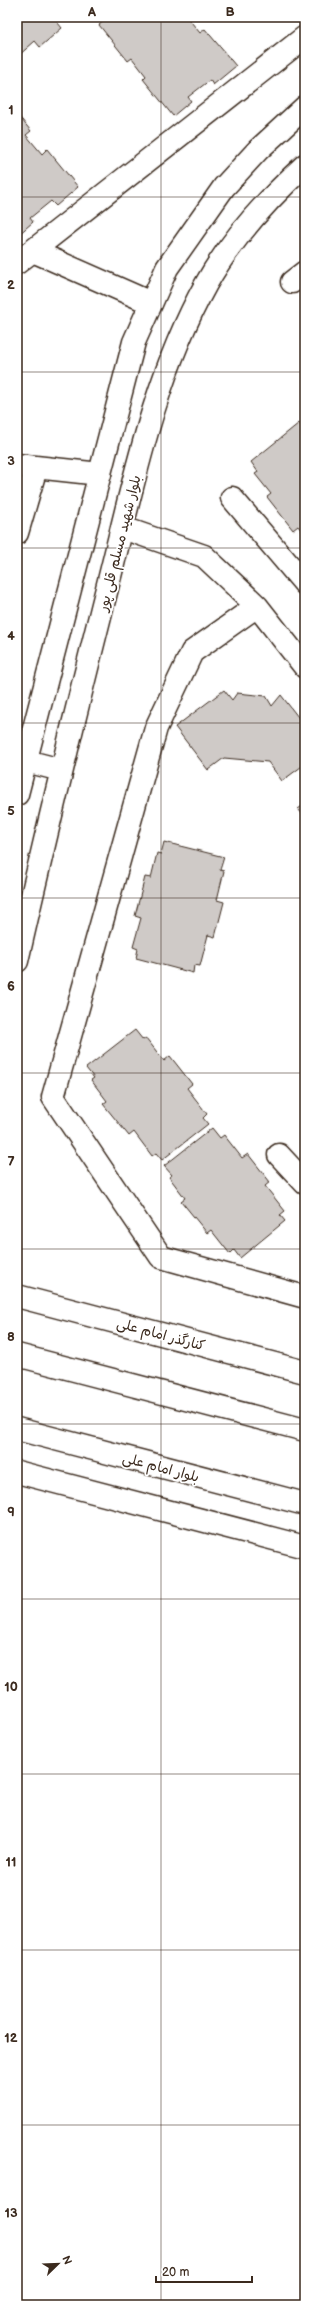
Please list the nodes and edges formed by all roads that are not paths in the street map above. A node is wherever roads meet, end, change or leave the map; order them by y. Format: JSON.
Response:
{"nodes":[{"id":1,"x":305,"y":37,"type":"edge"},
{"id":2,"x":305,"y":107,"type":"edge"},
{"id":3,"x":305,"y":165,"type":"edge"},
{"id":4,"x":25,"y":257,"type":"edge"},
{"id":5,"x":151,"y":303,"type":"junction"},
{"id":6,"x":27,"y":466,"type":"edge"},
{"id":7,"x":100,"y":474,"type":"junction"},
{"id":8,"x":232,"y":498,"type":"dead end"},
{"id":9,"x":123,"y":528,"type":"junction"},
{"id":10,"x":17,"y":533,"type":"edge"},
{"id":11,"x":305,"y":584,"type":"edge"},
{"id":12,"x":257,"y":606,"type":"junction"},
{"id":13,"x":305,"y":667,"type":"edge"},
{"id":14,"x":22,"y":759,"type":"edge"},
{"id":15,"x":61,"y":770,"type":"junction"},
{"id":16,"x":17,"y":794,"type":"edge"},
{"id":17,"x":17,"y":961,"type":"edge"},
{"id":18,"x":279,"y":1155,"type":"dead end"},
{"id":19,"x":305,"y":1183,"type":"edge"},
{"id":20,"x":17,"y":1296,"type":"edge"},
{"id":21,"x":305,"y":1297,"type":"edge"},
{"id":22,"x":17,"y":1355,"type":"edge"},
{"id":23,"x":305,"y":1372,"type":"edge"},
{"id":24,"x":17,"y":1429,"type":"edge"},
{"id":25,"x":305,"y":1430,"type":"edge"},
{"id":26,"x":17,"y":1472,"type":"edge"},
{"id":27,"x":305,"y":1504,"type":"edge"},
{"id":28,"x":305,"y":1547,"type":"edge"}],
"edges":[{"from":1,"to":4,"type":"street"},
{"from":2,"to":5,"type":"street"},
{"from":3,"to":9,"type":"street","name":"بلوار شهید مسلم قلی پور"},
{"from":4,"to":5,"type":"street"},
{"from":5,"to":7,"type":"street"},
{"from":6,"to":7,"type":"street"},
{"from":6,"to":10,"type":"street"},
{"from":7,"to":14,"type":"street"},
{"from":8,"to":11,"type":"street"},
{"from":9,"to":12,"type":"street"},
{"from":9,"to":15,"type":"street","name":"بلوار شهید مسلم قلی پور"},
{"from":12,"to":13,"type":"street"},
{"from":12,"to":21,"type":"street"},
{"from":14,"to":15,"type":"street"},
{"from":14,"to":16,"type":"street"},
{"from":15,"to":17,"type":"street","name":"بلوار شهید مسلم قلی پور"},
{"from":18,"to":19,"type":"street"},
{"from":20,"to":23,"type":"street","name":"کنارگذر امام علی"},
{"from":22,"to":25,"type":"street"},
{"from":24,"to":27,"type":"street","name":"بلوار امام علی"},
{"from":26,"to":28,"type":"street"}]}
